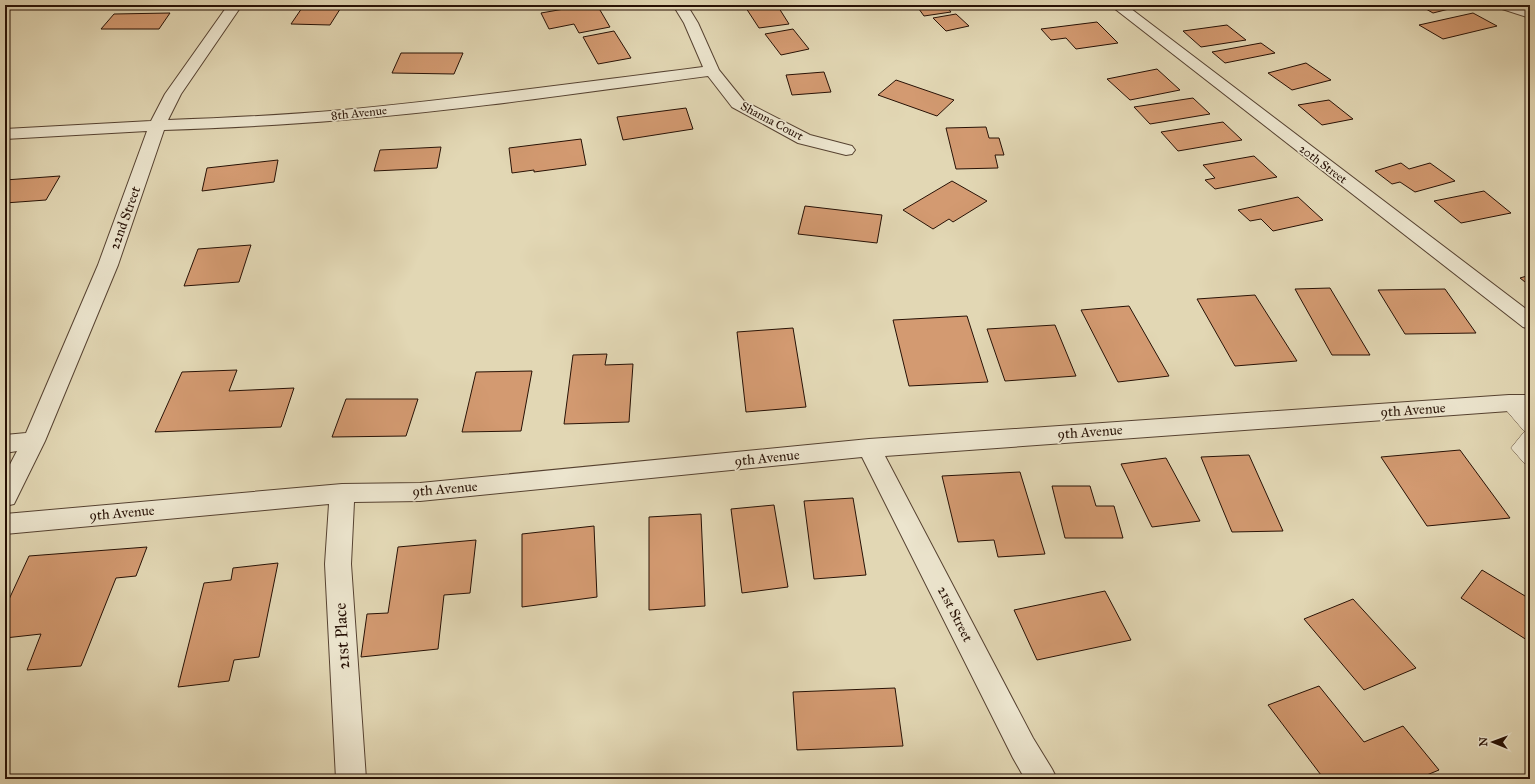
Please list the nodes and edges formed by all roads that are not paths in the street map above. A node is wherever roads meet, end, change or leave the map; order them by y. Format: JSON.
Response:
{"nodes":[{"id":1,"x":235,"y":5,"type":"edge"},
{"id":2,"x":680,"y":5,"type":"edge"},
{"id":3,"x":1117,"y":5,"type":"edge"},
{"id":4,"x":1504,"y":5,"type":"edge"},
{"id":5,"x":1530,"y":14,"type":"edge"},
{"id":6,"x":712,"y":71,"type":"junction"},
{"id":7,"x":157,"y":126,"type":"junction"},
{"id":8,"x":5,"y":134,"type":"edge"},
{"id":9,"x":846,"y":150,"type":"dead end"},
{"id":10,"x":1530,"y":322,"type":"edge"},
{"id":11,"x":1519,"y":403,"type":"edge"},
{"id":12,"x":1530,"y":426,"type":"edge"},
{"id":13,"x":1530,"y":437,"type":"edge"},
{"id":14,"x":34,"y":441,"type":"junction"},
{"id":15,"x":5,"y":444,"type":"edge"},
{"id":16,"x":869,"y":448,"type":"junction"},
{"id":17,"x":1530,"y":458,"type":"edge"},
{"id":18,"x":342,"y":493,"type":"junction"},
{"id":19,"x":5,"y":496,"type":"edge"},
{"id":20,"x":5,"y":524,"type":"edge"},
{"id":21,"x":351,"y":779,"type":"edge"},
{"id":22,"x":1042,"y":779,"type":"edge"}],
"edges":[{"from":1,"to":7,"type":"street","name":"22nd Street"},
{"from":2,"to":6,"type":"street"},
{"from":3,"to":10,"type":"street","name":"20th Street"},
{"from":4,"to":5,"type":"street"},
{"from":6,"to":7,"type":"street","name":"8th Avenue"},
{"from":6,"to":9,"type":"street","name":"Shanna Court"},
{"from":7,"to":8,"type":"street","name":"8th Avenue"},
{"from":7,"to":14,"type":"street","name":"22nd Street"},
{"from":11,"to":12,"type":"lane"},
{"from":11,"to":16,"type":"street","name":"9th Avenue"},
{"from":13,"to":17,"type":"lane"},
{"from":14,"to":15,"type":"street"},
{"from":14,"to":19,"type":"street"},
{"from":16,"to":18,"type":"street","name":"9th Avenue"},
{"from":16,"to":22,"type":"street","name":"21st Street"},
{"from":18,"to":20,"type":"street","name":"9th Avenue"},
{"from":18,"to":21,"type":"street","name":"21st Place"}]}
